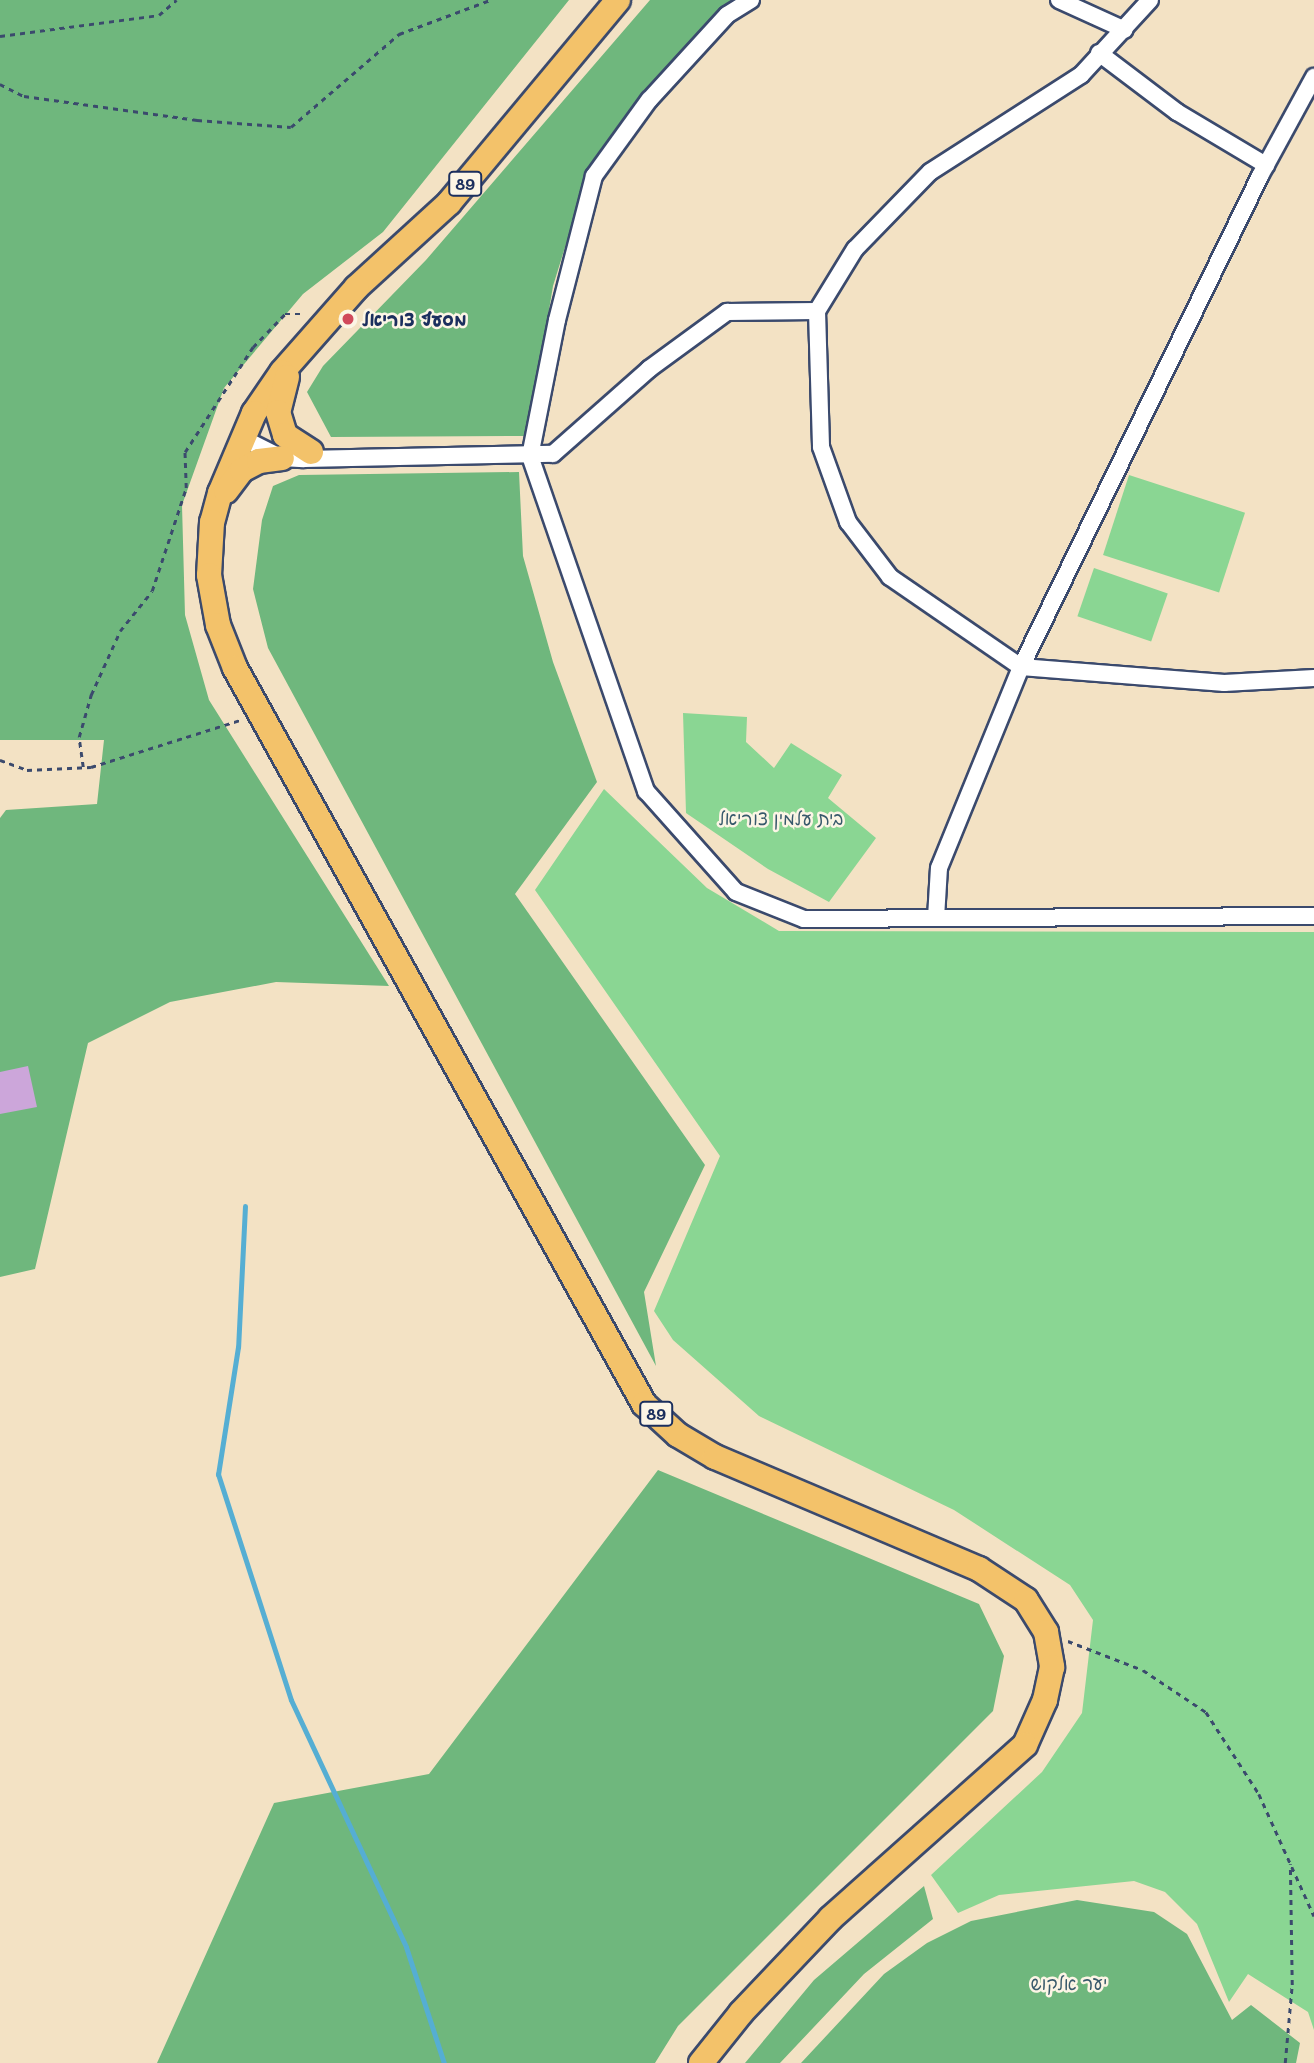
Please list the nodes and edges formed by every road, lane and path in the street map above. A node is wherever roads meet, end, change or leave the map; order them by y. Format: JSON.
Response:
{"nodes":[{"id":1,"x":176,"y":0,"type":"edge"},
{"id":2,"x":490,"y":0,"type":"edge"},
{"id":3,"x":618,"y":0,"type":"edge"},
{"id":4,"x":751,"y":0,"type":"edge"},
{"id":5,"x":1059,"y":0,"type":"edge"},
{"id":6,"x":1150,"y":0,"type":"edge"},
{"id":7,"x":1125,"y":30,"type":"junction"},
{"id":8,"x":0,"y":36,"type":"edge"},
{"id":9,"x":1099,"y":52,"type":"junction"},
{"id":10,"x":1314,"y":77,"type":"edge"},
{"id":11,"x":0,"y":84,"type":"edge"},
{"id":12,"x":1266,"y":165,"type":"junction"},
{"id":13,"x":817,"y":311,"type":"junction"},
{"id":14,"x":322,"y":326,"type":"junction"},
{"id":15,"x":297,"y":354,"type":"junction"},
{"id":16,"x":242,"y":438,"type":"junction"},
{"id":17,"x":322,"y":454,"type":"junction"},
{"id":18,"x":530,"y":456,"type":"junction"},
{"id":19,"x":282,"y":458,"type":"junction"},
{"id":20,"x":218,"y":503,"type":"junction"},
{"id":21,"x":1021,"y":667,"type":"junction"},
{"id":22,"x":1314,"y":678,"type":"edge"},
{"id":23,"x":261,"y":714,"type":"junction"},
{"id":24,"x":0,"y":760,"type":"edge"},
{"id":25,"x":83,"y":767,"type":"junction"},
{"id":26,"x":1314,"y":916,"type":"edge"},
{"id":27,"x":936,"y":918,"type":"junction"},
{"id":28,"x":1046,"y":1632,"type":"junction"},
{"id":29,"x":1290,"y":1860,"type":"junction"},
{"id":30,"x":1314,"y":1916,"type":"edge"},
{"id":31,"x":701,"y":2063,"type":"edge"},
{"id":32,"x":1285,"y":2063,"type":"edge"}],
"edges":[{"from":1,"to":8,"type":"path"},
{"from":2,"to":11,"type":"path"},
{"from":3,"to":14,"type":"highway","number":"89"},
{"from":4,"to":18,"type":"street"},
{"from":5,"to":7,"type":"street"},
{"from":6,"to":7,"type":"street"},
{"from":7,"to":9,"type":"street"},
{"from":9,"to":12,"type":"street"},
{"from":9,"to":13,"type":"street"},
{"from":10,"to":12,"type":"street"},
{"from":12,"to":21,"type":"street"},
{"from":13,"to":18,"type":"street"},
{"from":13,"to":21,"type":"street"},
{"from":14,"to":15,"type":"highway","number":"89"},
{"from":14,"to":25,"type":"path"},
{"from":15,"to":16,"type":"highway","number":"89"},
{"from":15,"to":17,"type":"highway"},
{"from":16,"to":17,"type":"street"},
{"from":16,"to":19,"type":"street"},
{"from":16,"to":20,"type":"highway","number":"89"},
{"from":17,"to":18,"type":"street"},
{"from":17,"to":19,"type":"street"},
{"from":18,"to":27,"type":"street"},
{"from":19,"to":20,"type":"highway"},
{"from":20,"to":23,"type":"highway","number":"89"},
{"from":21,"to":22,"type":"street"},
{"from":21,"to":27,"type":"street"},
{"from":23,"to":25,"type":"path"},
{"from":23,"to":28,"type":"highway","number":"89"},
{"from":24,"to":25,"type":"path"},
{"from":26,"to":27,"type":"street"},
{"from":28,"to":29,"type":"path"},
{"from":28,"to":31,"type":"highway","number":"89"},
{"from":29,"to":30,"type":"path"},
{"from":29,"to":32,"type":"path"}]}
